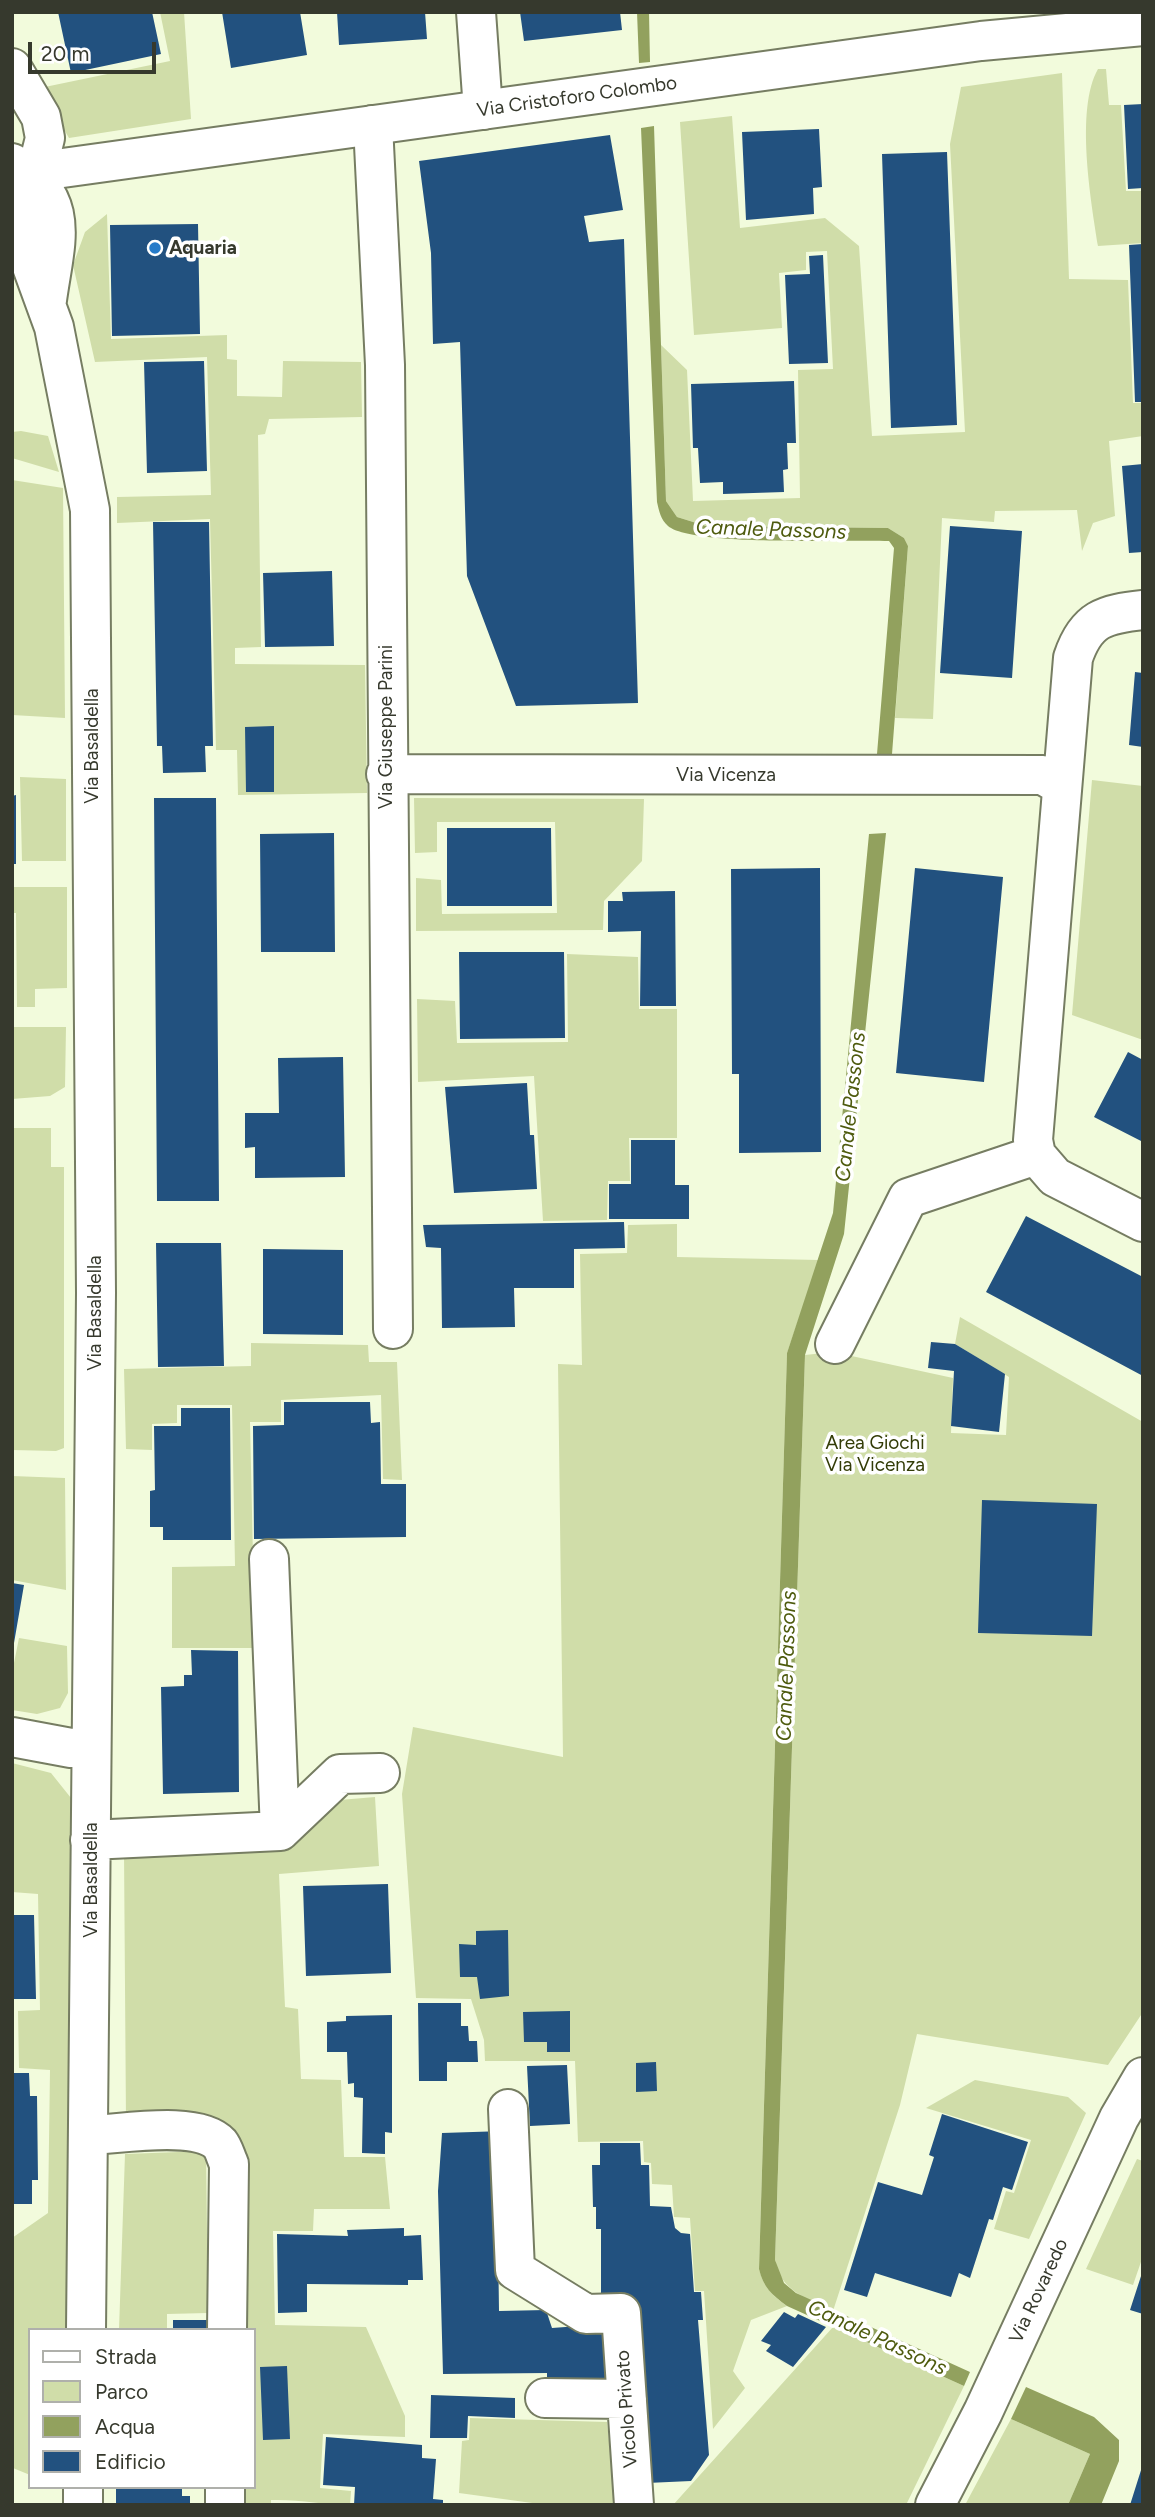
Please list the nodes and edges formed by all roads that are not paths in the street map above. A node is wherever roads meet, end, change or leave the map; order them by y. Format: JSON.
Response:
{"nodes":[{"id":1,"x":476,"y":12,"type":"edge"},
{"id":2,"x":1143,"y":26,"type":"edge"},
{"id":3,"x":12,"y":68,"type":"edge"},
{"id":4,"x":483,"y":110,"type":"junction"},
{"id":5,"x":373,"y":125,"type":"junction"},
{"id":6,"x":18,"y":170,"type":"edge"},
{"id":7,"x":1143,"y":610,"type":"edge"},
{"id":8,"x":386,"y":774,"type":"junction"},
{"id":9,"x":1062,"y":786,"type":"junction"},
{"id":10,"x":1036,"y":1155,"type":"junction"},
{"id":11,"x":1143,"y":1222,"type":"edge"},
{"id":12,"x":393,"y":1329,"type":"dead end"},
{"id":13,"x":835,"y":1344,"type":"dead end"},
{"id":14,"x":269,"y":1559,"type":"dead end"},
{"id":15,"x":12,"y":1738,"type":"edge"},
{"id":16,"x":92,"y":1745,"type":"junction"},
{"id":17,"x":380,"y":1773,"type":"dead end"},
{"id":18,"x":280,"y":1831,"type":"junction"},
{"id":19,"x":90,"y":1840,"type":"junction"},
{"id":20,"x":1143,"y":2077,"type":"edge"},
{"id":21,"x":508,"y":2109,"type":"dead end"},
{"id":22,"x":90,"y":2136,"type":"junction"},
{"id":23,"x":86,"y":2328,"type":"edge"},
{"id":24,"x":227,"y":2328,"type":"edge"},
{"id":25,"x":545,"y":2398,"type":"dead end"},
{"id":26,"x":627,"y":2399,"type":"junction"},
{"id":27,"x":634,"y":2505,"type":"edge"},
{"id":28,"x":935,"y":2505,"type":"edge"}],
"edges":[{"from":1,"to":4,"type":"street"},
{"from":2,"to":4,"type":"street","name":"Via Cristoforo Colombo"},
{"from":3,"to":6,"type":"street"},
{"from":4,"to":5,"type":"street","name":"Via Cristoforo Colombo"},
{"from":5,"to":6,"type":"street","name":"Via Cristoforo Colombo"},
{"from":5,"to":8,"type":"street","name":"Via Giuseppe Parini"},
{"from":6,"to":16,"type":"street","name":"Via Basaldella"},
{"from":7,"to":9,"type":"street"},
{"from":8,"to":9,"type":"street","name":"Via Vicenza"},
{"from":8,"to":12,"type":"street","name":"Via Giuseppe Parini"},
{"from":9,"to":10,"type":"street"},
{"from":10,"to":11,"type":"street"},
{"from":10,"to":13,"type":"street"},
{"from":14,"to":18,"type":"street"},
{"from":15,"to":16,"type":"street"},
{"from":16,"to":19,"type":"street","name":"Via Basaldella"},
{"from":17,"to":18,"type":"street"},
{"from":18,"to":19,"type":"street"},
{"from":19,"to":22,"type":"street","name":"Via Basaldella"},
{"from":20,"to":28,"type":"street","name":"Via Rovaredo"},
{"from":21,"to":26,"type":"street","name":"Vicolo Privato"},
{"from":22,"to":23,"type":"street","name":"Via Basaldella"},
{"from":22,"to":24,"type":"street"},
{"from":25,"to":26,"type":"street"},
{"from":26,"to":27,"type":"street","name":"Vicolo Privato"}]}
